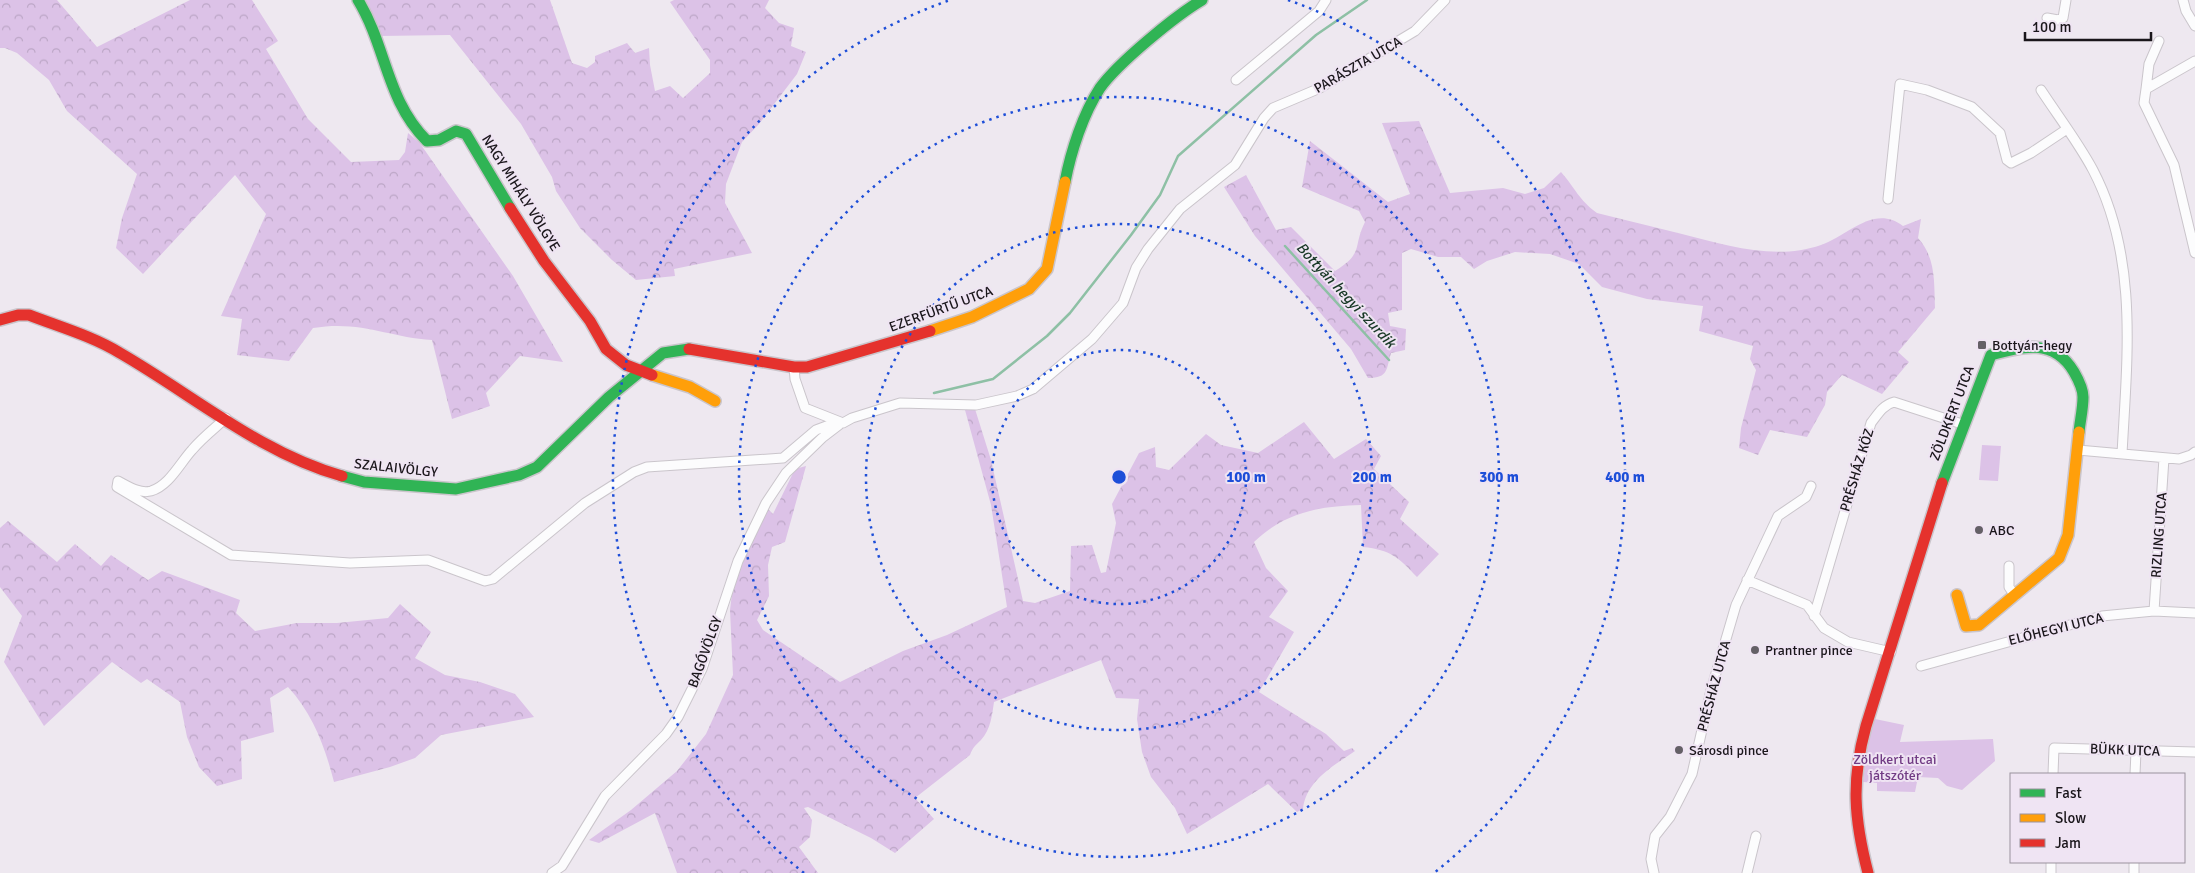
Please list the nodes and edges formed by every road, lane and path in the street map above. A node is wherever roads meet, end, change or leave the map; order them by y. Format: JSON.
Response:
{"nodes":[{"id":1,"x":358,"y":0,"type":"edge"},
{"id":2,"x":1202,"y":0,"type":"edge"},
{"id":3,"x":1326,"y":0,"type":"edge"},
{"id":4,"x":1445,"y":0,"type":"edge"},
{"id":5,"x":2066,"y":0,"type":"edge"},
{"id":6,"x":2183,"y":0,"type":"edge"},
{"id":7,"x":2047,"y":18,"type":"dead end"},
{"id":8,"x":2195,"y":26,"type":"edge"},
{"id":9,"x":2159,"y":41,"type":"dead end"},
{"id":10,"x":2195,"y":61,"type":"edge"},
{"id":11,"x":1236,"y":80,"type":"dead end"},
{"id":12,"x":2146,"y":89,"type":"junction"},
{"id":13,"x":2041,"y":90,"type":"dead end"},
{"id":14,"x":1264,"y":118,"type":"joint"},
{"id":15,"x":2067,"y":129,"type":"junction"},
{"id":16,"x":1888,"y":199,"type":"dead end"},
{"id":17,"x":2195,"y":253,"type":"edge"},
{"id":18,"x":0,"y":320,"type":"edge"},
{"id":19,"x":794,"y":367,"type":"junction"},
{"id":20,"x":641,"y":372,"type":"junction"},
{"id":21,"x":715,"y":401,"type":"dead end"},
{"id":22,"x":226,"y":418,"type":"junction"},
{"id":23,"x":843,"y":423,"type":"junction"},
{"id":24,"x":832,"y":424,"type":"dead end"},
{"id":25,"x":1962,"y":424,"type":"junction"},
{"id":26,"x":2078,"y":450,"type":"junction"},
{"id":27,"x":2195,"y":452,"type":"edge"},
{"id":28,"x":2122,"y":454,"type":"junction"},
{"id":29,"x":2164,"y":458,"type":"junction"},
{"id":30,"x":1811,"y":486,"type":"dead end"},
{"id":31,"x":2008,"y":566,"type":"dead end"},
{"id":32,"x":1746,"y":580,"type":"junction"},
{"id":33,"x":1957,"y":595,"type":"dead end"},
{"id":34,"x":2015,"y":596,"type":"junction"},
{"id":35,"x":2154,"y":611,"type":"junction"},
{"id":36,"x":2195,"y":613,"type":"edge"},
{"id":37,"x":1814,"y":616,"type":"junction"},
{"id":38,"x":1891,"y":652,"type":"junction"},
{"id":39,"x":1921,"y":666,"type":"dead end"},
{"id":40,"x":2136,"y":751,"type":"junction"},
{"id":41,"x":2195,"y":752,"type":"edge"},
{"id":42,"x":2053,"y":773,"type":"edge"},
{"id":43,"x":2136,"y":773,"type":"edge"},
{"id":44,"x":1756,"y":836,"type":"dead end"},
{"id":45,"x":552,"y":873,"type":"edge"},
{"id":46,"x":1654,"y":873,"type":"edge"},
{"id":47,"x":1746,"y":873,"type":"edge"},
{"id":48,"x":1868,"y":873,"type":"edge"}],
"edges":[{"from":1,"to":20,"type":"street","name":"NAGY MIHÁLY VÖLGYE"},
{"from":2,"to":19,"type":"street","name":"EZERFÜRTŰ UTCA"},
{"from":3,"to":11,"type":"street"},
{"from":4,"to":14,"type":"street","name":"PARÁSZTA UTCA"},
{"from":5,"to":7,"type":"street"},
{"from":6,"to":8,"type":"street"},
{"from":9,"to":12,"type":"street"},
{"from":10,"to":12,"type":"street"},
{"from":12,"to":17,"type":"street"},
{"from":13,"to":15,"type":"street"},
{"from":14,"to":23,"type":"street","name":"BAGÓVÖLGY"},
{"from":15,"to":16,"type":"street"},
{"from":15,"to":28,"type":"street"},
{"from":18,"to":22,"type":"street","name":"SZALAIVÖLGY"},
{"from":19,"to":20,"type":"street","name":"EZERFÜRTŰ UTCA"},
{"from":19,"to":23,"type":"street"},
{"from":20,"to":21,"type":"street"},
{"from":20,"to":22,"type":"street","name":"SZALAIVÖLGY"},
{"from":22,"to":24,"type":"street"},
{"from":23,"to":45,"type":"street","name":"BAGÓVÖLGY"},
{"from":25,"to":26,"type":"street","name":"ZÖLDKERT UTCA"},
{"from":25,"to":37,"type":"street","name":"PRÉSHÁZ KÖZ"},
{"from":25,"to":38,"type":"street","name":"ZÖLDKERT UTCA"},
{"from":26,"to":28,"type":"street"},
{"from":26,"to":34,"type":"street","name":"ZÖLDKERT UTCA"},
{"from":27,"to":29,"type":"street"},
{"from":28,"to":29,"type":"street"},
{"from":29,"to":35,"type":"street","name":"RIZLING UTCA"},
{"from":30,"to":32,"type":"street","name":"PRÉSHÁZ UTCA"},
{"from":31,"to":34,"type":"street"},
{"from":32,"to":37,"type":"street"},
{"from":32,"to":46,"type":"street","name":"PRÉSHÁZ UTCA"},
{"from":33,"to":34,"type":"street","name":"ZÖLDKERT UTCA"},
{"from":35,"to":36,"type":"street","name":"ELŐHEGYI UTCA"},
{"from":35,"to":39,"type":"street","name":"ELŐHEGYI UTCA"},
{"from":37,"to":38,"type":"street"},
{"from":38,"to":48,"type":"street","name":"ZÖLDKERT UTCA"},
{"from":40,"to":41,"type":"street","name":"BÜKK UTCA"},
{"from":40,"to":42,"type":"street","name":"BÜKK UTCA"},
{"from":40,"to":43,"type":"street"},
{"from":44,"to":47,"type":"street"}]}
